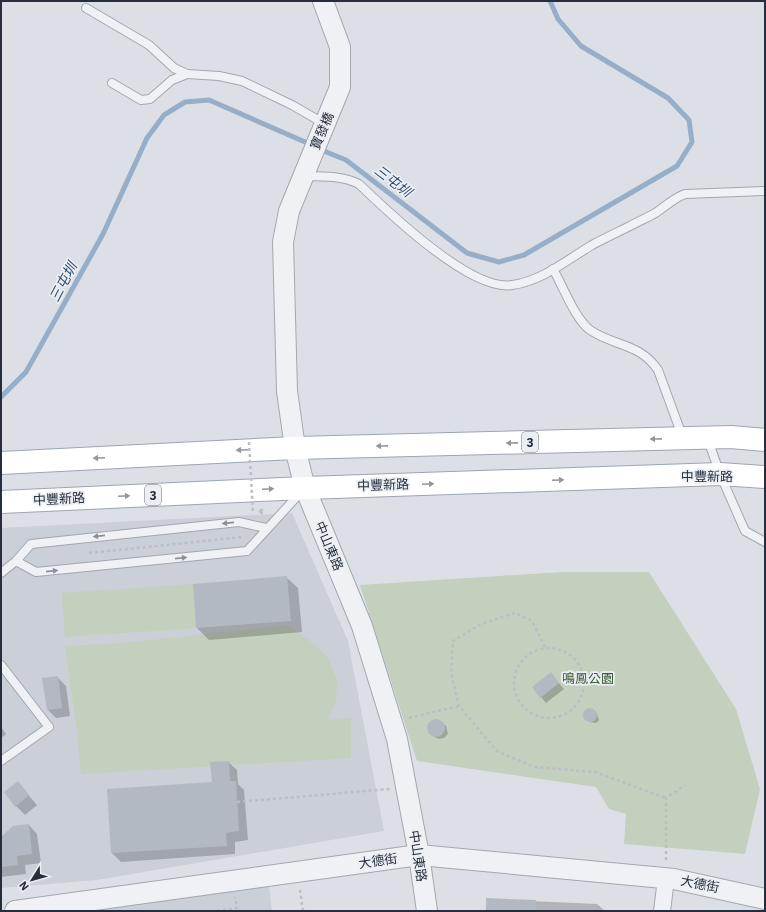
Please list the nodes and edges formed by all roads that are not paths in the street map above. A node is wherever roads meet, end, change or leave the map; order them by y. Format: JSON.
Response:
{"nodes":[{"id":1,"x":323,"y":1,"type":"edge"},
{"id":2,"x":86,"y":8,"type":"dead end"},
{"id":3,"x":187,"y":74,"type":"junction"},
{"id":4,"x":112,"y":83,"type":"dead end"},
{"id":5,"x":325,"y":124,"type":"junction"},
{"id":6,"x":302,"y":176,"type":"junction"},
{"id":7,"x":765,"y":191,"type":"edge"},
{"id":8,"x":553,"y":269,"type":"junction"},
{"id":9,"x":708,"y":438,"type":"junction"},
{"id":10,"x":683,"y":439,"type":"junction"},
{"id":11,"x":765,"y":440,"type":"edge"},
{"id":12,"x":295,"y":448,"type":"junction"},
{"id":13,"x":1,"y":463,"type":"edge"},
{"id":14,"x":720,"y":474,"type":"junction"},
{"id":15,"x":765,"y":477,"type":"edge"},
{"id":16,"x":305,"y":488,"type":"junction"},
{"id":17,"x":1,"y":502,"type":"edge"},
{"id":18,"x":266,"y":528,"type":"junction"},
{"id":19,"x":765,"y":542,"type":"edge"},
{"id":20,"x":16,"y":561,"type":"junction"},
{"id":21,"x":1,"y":573,"type":"edge"},
{"id":22,"x":1,"y":665,"type":"edge"},
{"id":23,"x":1,"y":761,"type":"edge"},
{"id":24,"x":419,"y":855,"type":"junction"},
{"id":25,"x":666,"y":879,"type":"junction"},
{"id":26,"x":765,"y":899,"type":"edge"},
{"id":27,"x":16,"y":911,"type":"edge"},
{"id":28,"x":427,"y":911,"type":"edge"},
{"id":29,"x":662,"y":911,"type":"edge"}],
"edges":[{"from":1,"to":5,"type":"street","name":"寶發橋"},
{"from":2,"to":3,"type":"lane"},
{"from":3,"to":4,"type":"lane"},
{"from":3,"to":5,"type":"lane"},
{"from":5,"to":6,"type":"street","name":"寶發橋"},
{"from":6,"to":8,"type":"lane"},
{"from":6,"to":12,"type":"street","name":"中山東路"},
{"from":7,"to":8,"type":"lane"},
{"from":8,"to":10,"type":"lane"},
{"from":9,"to":10,"type":"main road","number":"3"},
{"from":9,"to":11,"type":"main road","number":"3"},
{"from":9,"to":14,"type":"lane"},
{"from":10,"to":12,"type":"main road","number":"3","one_way":true},
{"from":12,"to":13,"type":"main road","number":"3","one_way":true},
{"from":12,"to":16,"type":"street","name":"中山東路"},
{"from":14,"to":15,"type":"main road","name":"中豐新路","number":"3"},
{"from":16,"to":14,"type":"main road","name":"中豐新路","number":"3","one_way":true},
{"from":14,"to":19,"type":"lane"},
{"from":17,"to":16,"type":"main road","name":"中豐新路","number":"3","one_way":true},
{"from":16,"to":18,"type":"lane"},
{"from":16,"to":24,"type":"street","name":"中山東路"},
{"from":18,"to":20,"type":"lane","one_way":true},
{"from":20,"to":18,"type":"lane","one_way":true},
{"from":20,"to":21,"type":"lane"},
{"from":22,"to":23,"type":"lane"},
{"from":24,"to":25,"type":"street","name":"大德街"},
{"from":24,"to":27,"type":"street","name":"大德街"},
{"from":24,"to":28,"type":"street","name":"中山東路"},
{"from":25,"to":26,"type":"street","name":"大德街"},
{"from":25,"to":29,"type":"street"}]}
